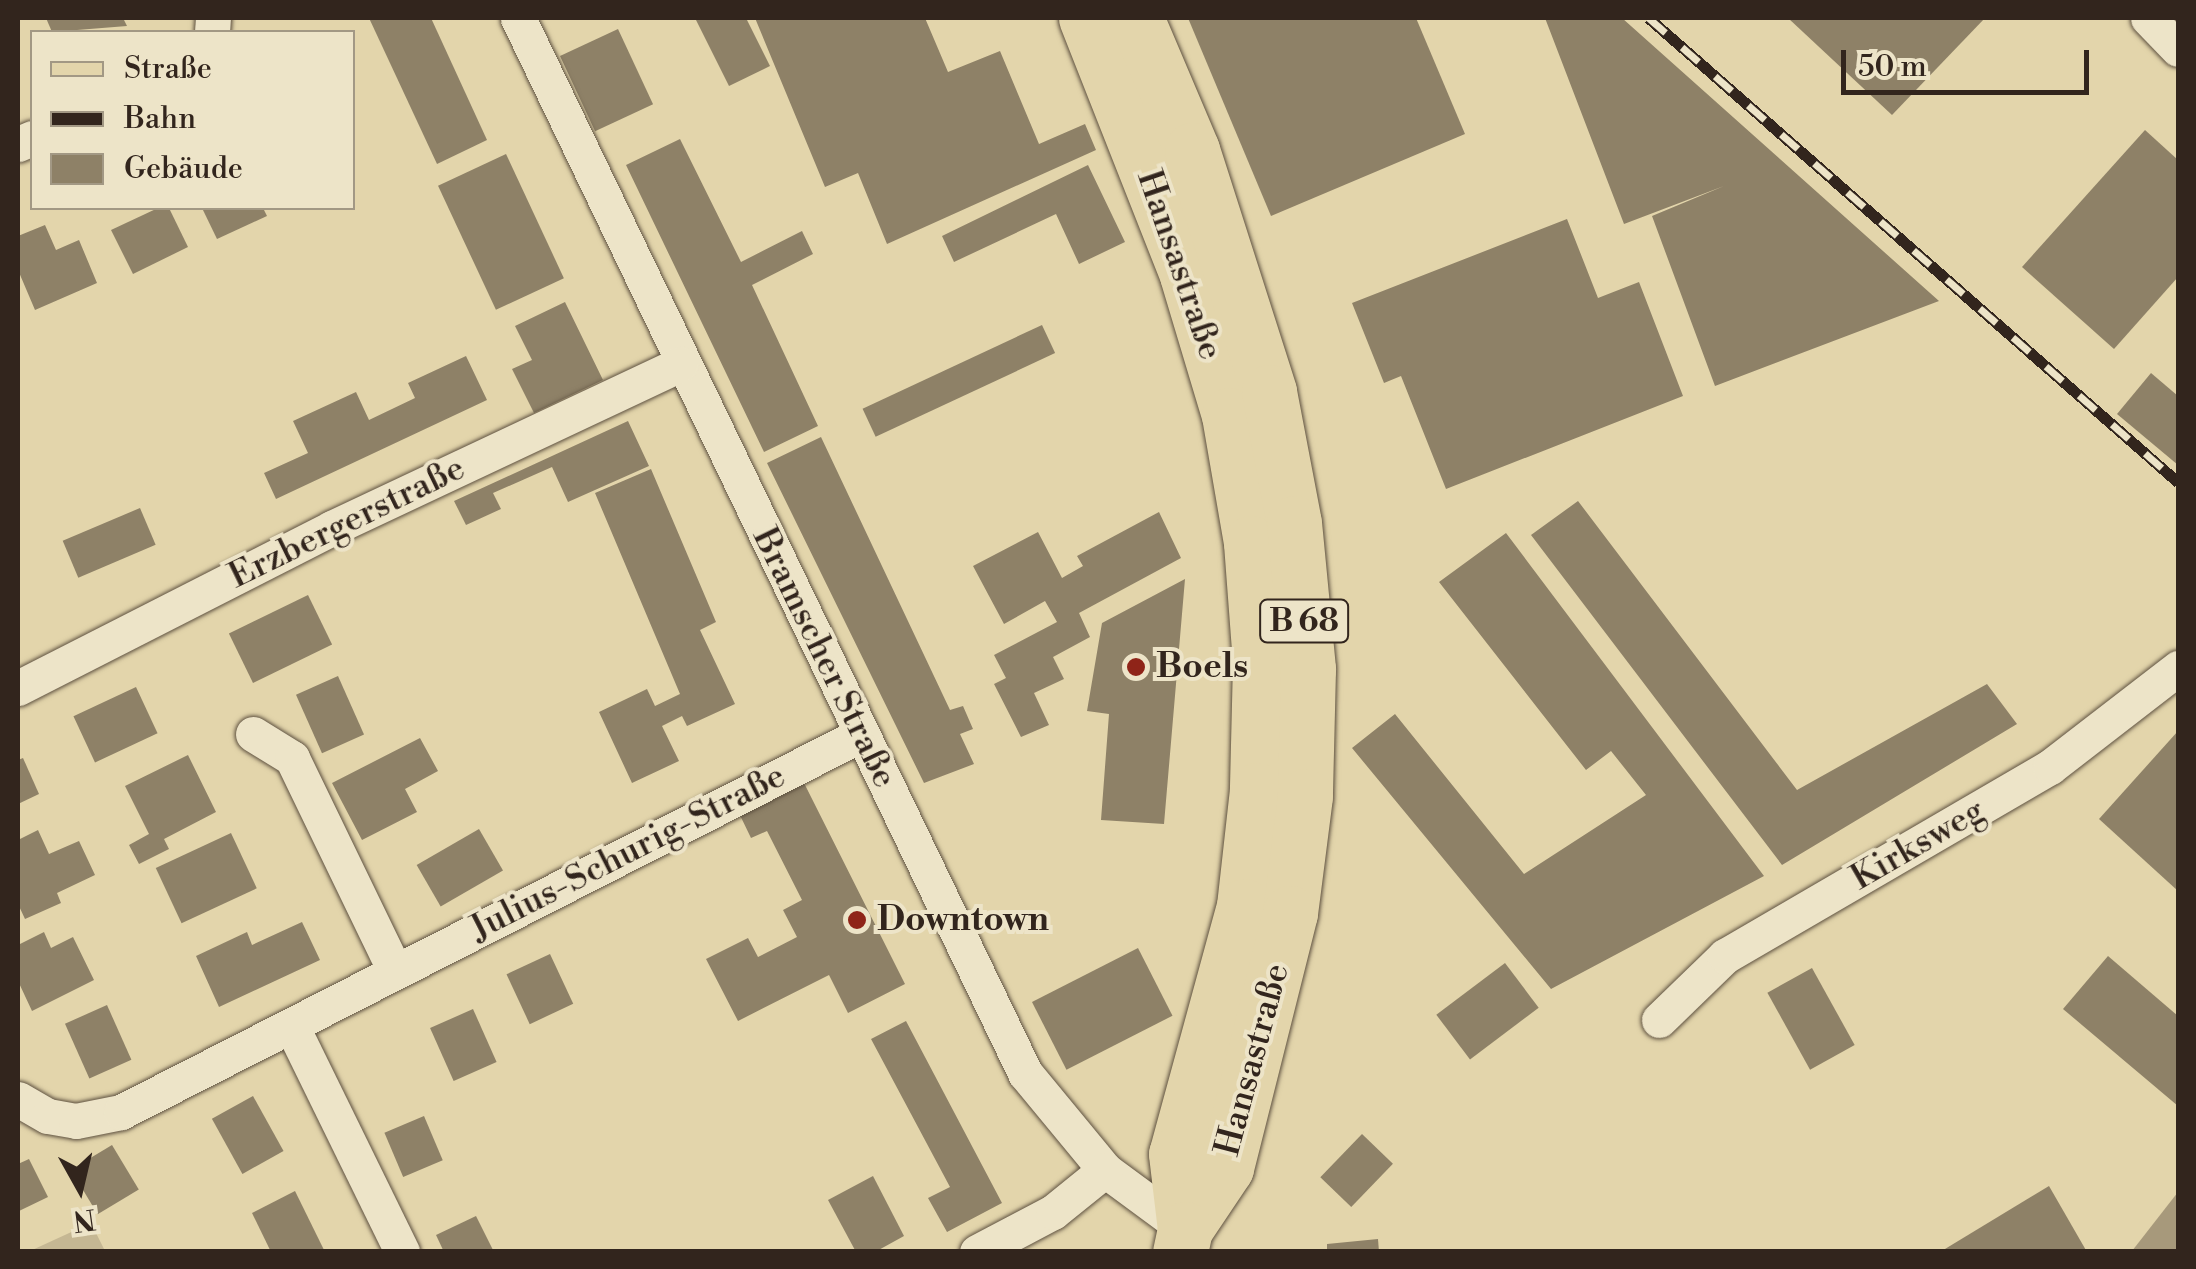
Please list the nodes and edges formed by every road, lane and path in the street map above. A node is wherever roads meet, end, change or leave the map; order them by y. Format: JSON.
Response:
{"nodes":[{"id":1,"x":518,"y":18,"type":"edge"},
{"id":2,"x":1086,"y":18,"type":"edge"},
{"id":3,"x":1136,"y":18,"type":"edge"},
{"id":4,"x":2148,"y":18,"type":"edge"},
{"id":5,"x":2178,"y":48,"type":"edge"},
{"id":6,"x":680,"y":364,"type":"junction"},
{"id":7,"x":2178,"y":668,"type":"edge"},
{"id":8,"x":18,"y":688,"type":"edge"},
{"id":9,"x":254,"y":734,"type":"dead end"},
{"id":10,"x":862,"y":734,"type":"junction"},
{"id":11,"x":395,"y":971,"type":"junction"},
{"id":12,"x":1659,"y":1020,"type":"dead end"},
{"id":13,"x":292,"y":1027,"type":"junction"},
{"id":14,"x":18,"y":1099,"type":"edge"},
{"id":15,"x":1104,"y":1170,"type":"junction"},
{"id":16,"x":1182,"y":1240,"type":"edge"},
{"id":17,"x":402,"y":1252,"type":"edge"},
{"id":18,"x":977,"y":1252,"type":"edge"}],
"edges":[{"from":1,"to":6,"type":"street","name":"Bramscher Straße"},
{"from":2,"to":16,"type":"main road","name":"Hansastraße","number":"B 68"},
{"from":3,"to":16,"type":"main road","name":"Hansastraße","number":"B 68"},
{"from":4,"to":5,"type":"street"},
{"from":6,"to":8,"type":"street","name":"Erzbergerstraße"},
{"from":6,"to":10,"type":"street","name":"Bramscher Straße"},
{"from":7,"to":12,"type":"street","name":"Kirksweg"},
{"from":9,"to":11,"type":"street"},
{"from":10,"to":11,"type":"street","name":"Julius-Schurig-Straße"},
{"from":10,"to":15,"type":"street","name":"Bramscher Straße"},
{"from":11,"to":13,"type":"street","name":"Julius-Schurig-Straße"},
{"from":13,"to":14,"type":"street","name":"Julius-Schurig-Straße"},
{"from":13,"to":17,"type":"street"},
{"from":15,"to":16,"type":"street","name":"Bramscher Straße"},
{"from":15,"to":18,"type":"street"}]}
